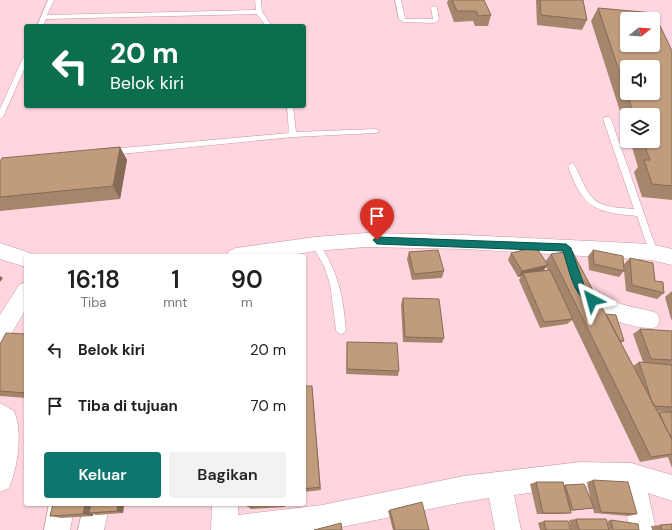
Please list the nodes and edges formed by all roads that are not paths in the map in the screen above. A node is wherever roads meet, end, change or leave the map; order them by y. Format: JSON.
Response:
{"nodes":[{"id":1,"x":51,"y":0,"type":"edge"},
{"id":2,"x":258,"y":0,"type":"edge"},
{"id":3,"x":398,"y":0,"type":"edge"},
{"id":4,"x":434,"y":8,"type":"dead end"},
{"id":5,"x":259,"y":12,"type":"junction"},
{"id":6,"x":43,"y":17,"type":"junction"},
{"id":7,"x":41,"y":24,"type":"edge"},
{"id":8,"x":268,"y":24,"type":"edge"},
{"id":9,"x":24,"y":63,"type":"edge"},
{"id":10,"x":290,"y":108,"type":"edge"},
{"id":11,"x":0,"y":117,"type":"edge"},
{"id":12,"x":607,"y":119,"type":"dead end"},
{"id":13,"x":376,"y":132,"type":"dead end"},
{"id":14,"x":293,"y":136,"type":"junction"},
{"id":15,"x":103,"y":153,"type":"edge"},
{"id":16,"x":572,"y":166,"type":"dead end"},
{"id":17,"x":640,"y":213,"type":"junction"},
{"id":18,"x":315,"y":244,"type":"junction"},
{"id":19,"x":566,"y":248,"type":"junction"},
{"id":20,"x":0,"y":251,"type":"edge"},
{"id":21,"x":651,"y":252,"type":"junction"},
{"id":22,"x":249,"y":254,"type":"edge"},
{"id":23,"x":672,"y":257,"type":"edge"},
{"id":24,"x":24,"y":258,"type":"edge"},
{"id":25,"x":24,"y":294,"type":"edge"},
{"id":26,"x":650,"y":320,"type":"dead end"},
{"id":27,"x":340,"y":330,"type":"dead end"},
{"id":28,"x":0,"y":334,"type":"edge"},
{"id":29,"x":0,"y":415,"type":"edge"},
{"id":30,"x":631,"y":476,"type":"junction"},
{"id":31,"x":0,"y":479,"type":"edge"},
{"id":32,"x":499,"y":485,"type":"junction"},
{"id":33,"x":672,"y":488,"type":"edge"},
{"id":34,"x":62,"y":506,"type":"edge"},
{"id":35,"x":97,"y":506,"type":"edge"},
{"id":36,"x":225,"y":506,"type":"edge"},
{"id":37,"x":57,"y":530,"type":"edge"},
{"id":38,"x":91,"y":530,"type":"edge"},
{"id":39,"x":224,"y":530,"type":"edge"},
{"id":40,"x":508,"y":530,"type":"edge"},
{"id":41,"x":643,"y":530,"type":"edge"}],
"edges":[{"from":1,"to":6,"type":"lane"},
{"from":2,"to":5,"type":"lane"},
{"from":3,"to":4,"type":"lane"},
{"from":5,"to":6,"type":"lane"},
{"from":5,"to":8,"type":"lane"},
{"from":6,"to":7,"type":"lane"},
{"from":9,"to":11,"type":"lane"},
{"from":10,"to":14,"type":"lane"},
{"from":12,"to":17,"type":"lane"},
{"from":13,"to":14,"type":"lane"},
{"from":14,"to":15,"type":"lane"},
{"from":16,"to":17,"type":"lane"},
{"from":17,"to":21,"type":"lane"},
{"from":18,"to":19,"type":"street"},
{"from":18,"to":22,"type":"street"},
{"from":18,"to":27,"type":"lane"},
{"from":19,"to":21,"type":"street"},
{"from":19,"to":26,"type":"street"},
{"from":20,"to":24,"type":"street"},
{"from":21,"to":23,"type":"street"},
{"from":25,"to":28,"type":"street"},
{"from":29,"to":31,"type":"street"},
{"from":30,"to":32,"type":"street"},
{"from":30,"to":33,"type":"street"},
{"from":30,"to":41,"type":"street"},
{"from":32,"to":39,"type":"street"},
{"from":32,"to":40,"type":"street"},
{"from":34,"to":37,"type":"street"},
{"from":35,"to":38,"type":"street"},
{"from":36,"to":39,"type":"street"}]}
